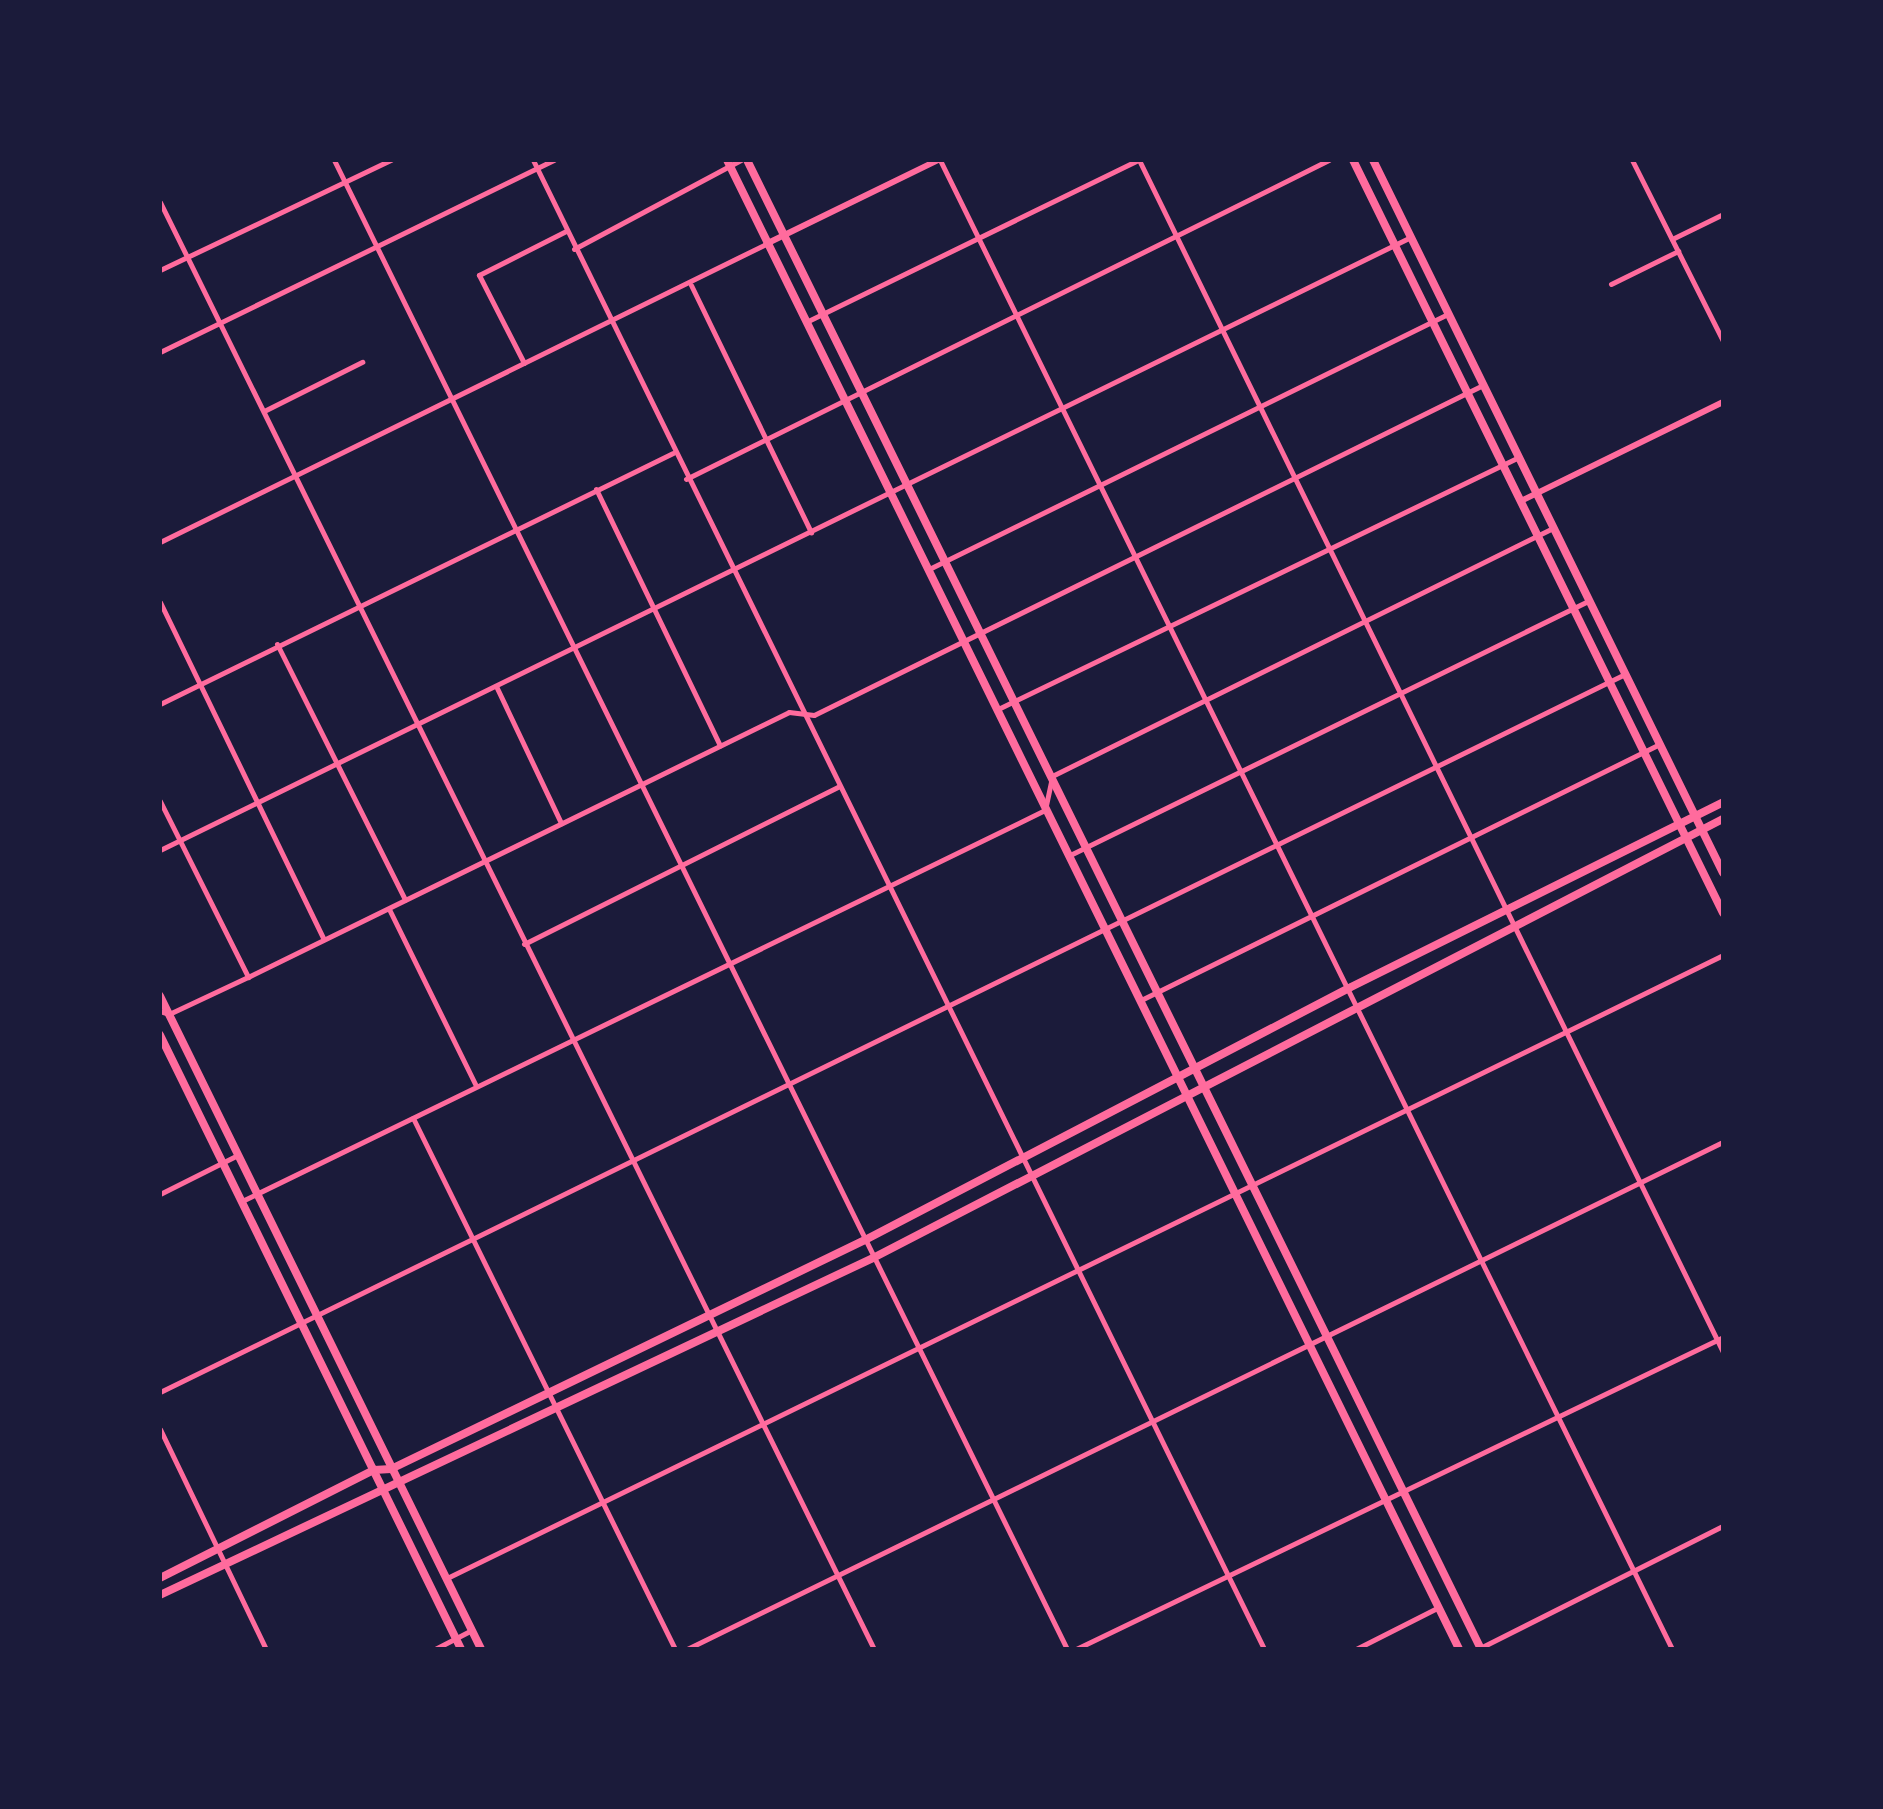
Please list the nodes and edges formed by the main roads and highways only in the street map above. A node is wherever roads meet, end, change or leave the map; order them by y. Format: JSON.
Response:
{"nodes":[{"id":1,"x":744,"y":160,"type":"edge"},
{"id":2,"x":1353,"y":160,"type":"edge"},
{"id":3,"x":1373,"y":160,"type":"edge"},
{"id":4,"x":729,"y":163,"type":"edge"},
{"id":5,"x":1723,"y":802,"type":"edge"},
{"id":6,"x":1694,"y":816,"type":"junction"},
{"id":7,"x":1723,"y":819,"type":"edge"},
{"id":8,"x":1679,"y":824,"type":"junction"},
{"id":9,"x":1702,"y":829,"type":"junction"},
{"id":10,"x":1687,"y":841,"type":"junction"},
{"id":11,"x":1723,"y":872,"type":"edge"},
{"id":12,"x":1723,"y":913,"type":"edge"},
{"id":13,"x":160,"y":996,"type":"edge"},
{"id":14,"x":164,"y":1012,"type":"edge"},
{"id":15,"x":160,"y":1034,"type":"edge"},
{"id":16,"x":1194,"y":1069,"type":"junction"},
{"id":17,"x":1177,"y":1078,"type":"junction"},
{"id":18,"x":1202,"y":1086,"type":"junction"},
{"id":19,"x":1185,"y":1094,"type":"junction"},
{"id":20,"x":392,"y":1468,"type":"junction"},
{"id":21,"x":374,"y":1470,"type":"junction"},
{"id":22,"x":400,"y":1484,"type":"junction"},
{"id":23,"x":380,"y":1487,"type":"junction"},
{"id":24,"x":160,"y":1578,"type":"edge"},
{"id":25,"x":160,"y":1595,"type":"edge"},
{"id":26,"x":462,"y":1649,"type":"edge"},
{"id":27,"x":482,"y":1649,"type":"edge"},
{"id":28,"x":1460,"y":1649,"type":"edge"},
{"id":29,"x":1480,"y":1649,"type":"edge"}],
"edges":[{"from":1,"to":16,"type":"main road"},
{"from":2,"to":8,"type":"main road"},
{"from":3,"to":6,"type":"main road"},
{"from":4,"to":17,"type":"main road"},
{"from":5,"to":6,"type":"main road"},
{"from":6,"to":8,"type":"main road"},
{"from":6,"to":9,"type":"main road"},
{"from":7,"to":9,"type":"main road"},
{"from":8,"to":10,"type":"main road"},
{"from":8,"to":16,"type":"main road"},
{"from":9,"to":10,"type":"main road"},
{"from":9,"to":11,"type":"main road"},
{"from":10,"to":12,"type":"main road"},
{"from":10,"to":18,"type":"main road"},
{"from":13,"to":14,"type":"main road"},
{"from":14,"to":20,"type":"main road"},
{"from":15,"to":21,"type":"main road"},
{"from":16,"to":17,"type":"main road"},
{"from":16,"to":18,"type":"main road"},
{"from":17,"to":19,"type":"main road"},
{"from":17,"to":20,"type":"main road"},
{"from":18,"to":19,"type":"main road"},
{"from":18,"to":29,"type":"main road"},
{"from":19,"to":22,"type":"main road"},
{"from":19,"to":28,"type":"main road"},
{"from":20,"to":21,"type":"main road"},
{"from":20,"to":22,"type":"main road"},
{"from":21,"to":23,"type":"main road"},
{"from":21,"to":24,"type":"main road"},
{"from":22,"to":23,"type":"main road"},
{"from":22,"to":27,"type":"main road"},
{"from":23,"to":25,"type":"main road"},
{"from":23,"to":26,"type":"main road"}]}
